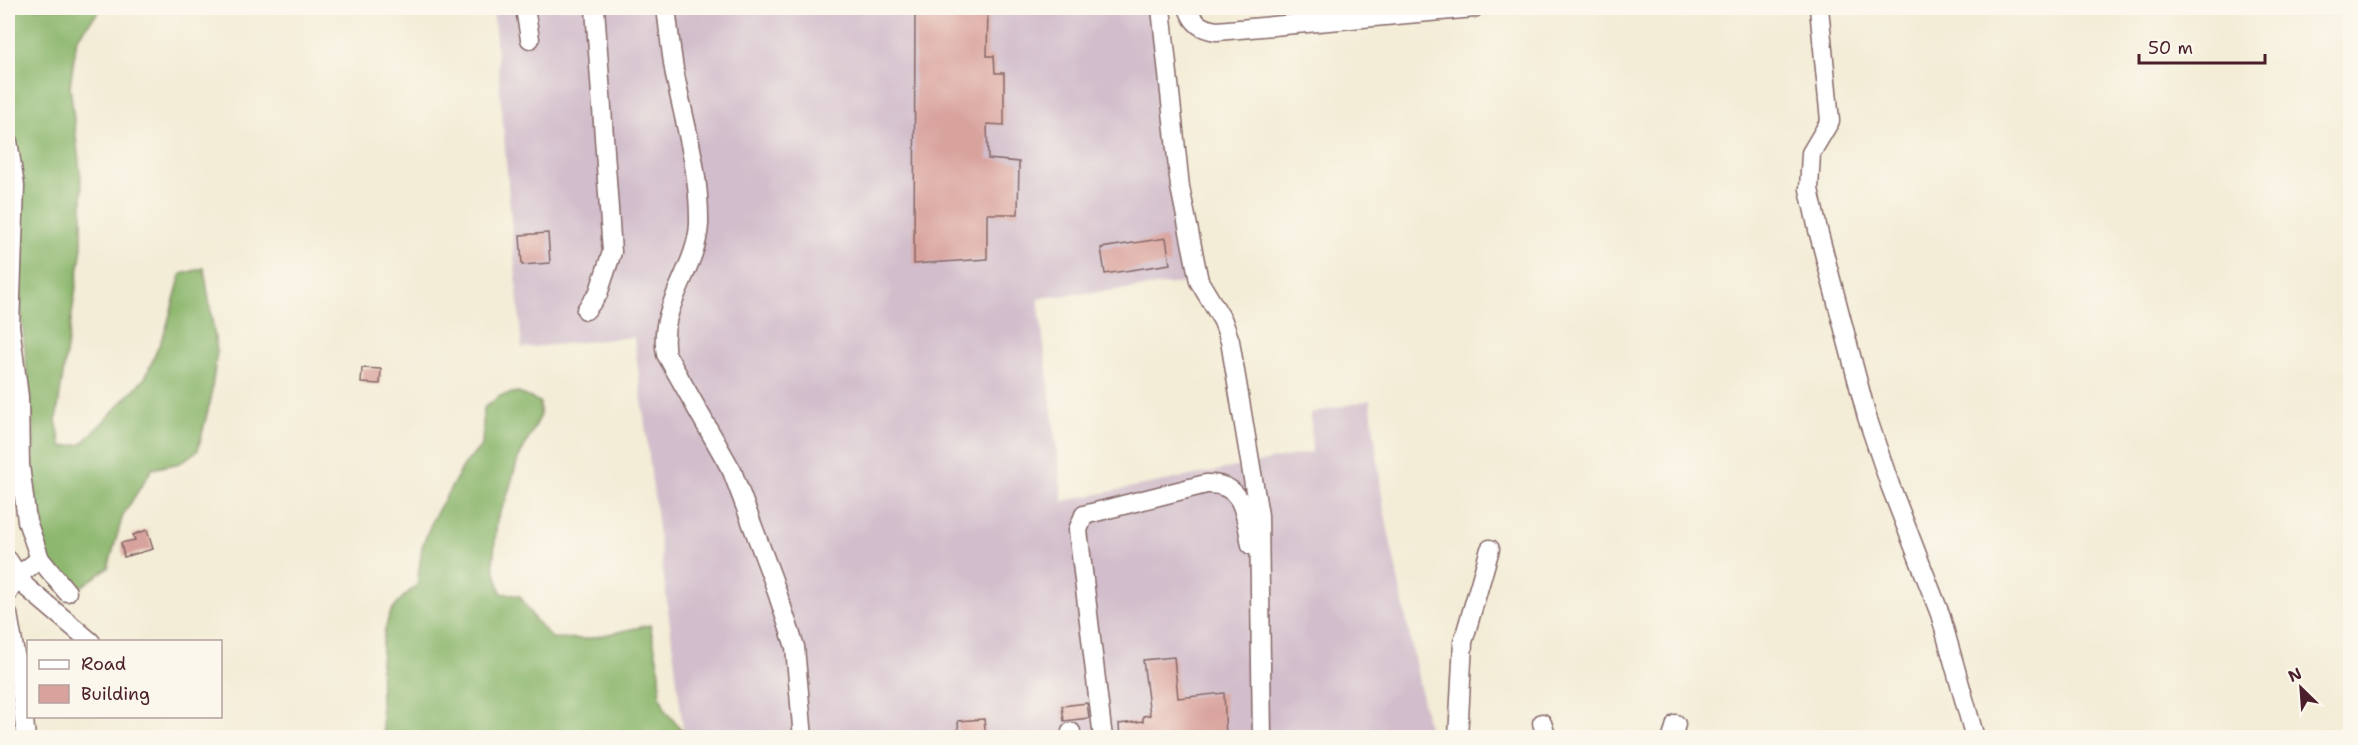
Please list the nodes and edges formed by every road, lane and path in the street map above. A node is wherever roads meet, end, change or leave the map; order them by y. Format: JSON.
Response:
{"nodes":[{"id":1,"x":525,"y":8,"type":"edge"},
{"id":2,"x":595,"y":8,"type":"edge"},
{"id":3,"x":666,"y":8,"type":"edge"},
{"id":4,"x":1161,"y":8,"type":"edge"},
{"id":5,"x":1188,"y":8,"type":"edge"},
{"id":6,"x":1474,"y":8,"type":"edge"},
{"id":7,"x":1819,"y":8,"type":"edge"},
{"id":8,"x":530,"y":39,"type":"dead end"},
{"id":9,"x":8,"y":141,"type":"edge"},
{"id":10,"x":586,"y":310,"type":"dead end"},
{"id":11,"x":1490,"y":549,"type":"dead end"},
{"id":12,"x":40,"y":559,"type":"junction"},
{"id":13,"x":8,"y":560,"type":"edge"},
{"id":14,"x":16,"y":577,"type":"junction"},
{"id":15,"x":67,"y":592,"type":"dead end"},
{"id":16,"x":8,"y":593,"type":"edge"},
{"id":17,"x":1260,"y":596,"type":"junction"},
{"id":18,"x":8,"y":614,"type":"edge"},
{"id":19,"x":89,"y":640,"type":"edge"},
{"id":20,"x":26,"y":738,"type":"edge"},
{"id":21,"x":803,"y":738,"type":"edge"},
{"id":22,"x":1103,"y":738,"type":"edge"},
{"id":23,"x":1262,"y":738,"type":"edge"},
{"id":24,"x":1458,"y":738,"type":"edge"},
{"id":25,"x":1975,"y":738,"type":"edge"}],
"edges":[{"from":1,"to":8,"type":"lane"},
{"from":2,"to":10,"type":"lane"},
{"from":3,"to":21,"type":"lane"},
{"from":4,"to":17,"type":"lane"},
{"from":5,"to":6,"type":"lane"},
{"from":7,"to":25,"type":"lane"},
{"from":9,"to":12,"type":"lane"},
{"from":11,"to":24,"type":"lane"},
{"from":12,"to":14,"type":"lane"},
{"from":12,"to":15,"type":"lane"},
{"from":13,"to":14,"type":"lane"},
{"from":14,"to":16,"type":"lane"},
{"from":14,"to":19,"type":"lane"},
{"from":17,"to":22,"type":"lane"},
{"from":17,"to":23,"type":"lane"},
{"from":18,"to":20,"type":"lane"}]}
